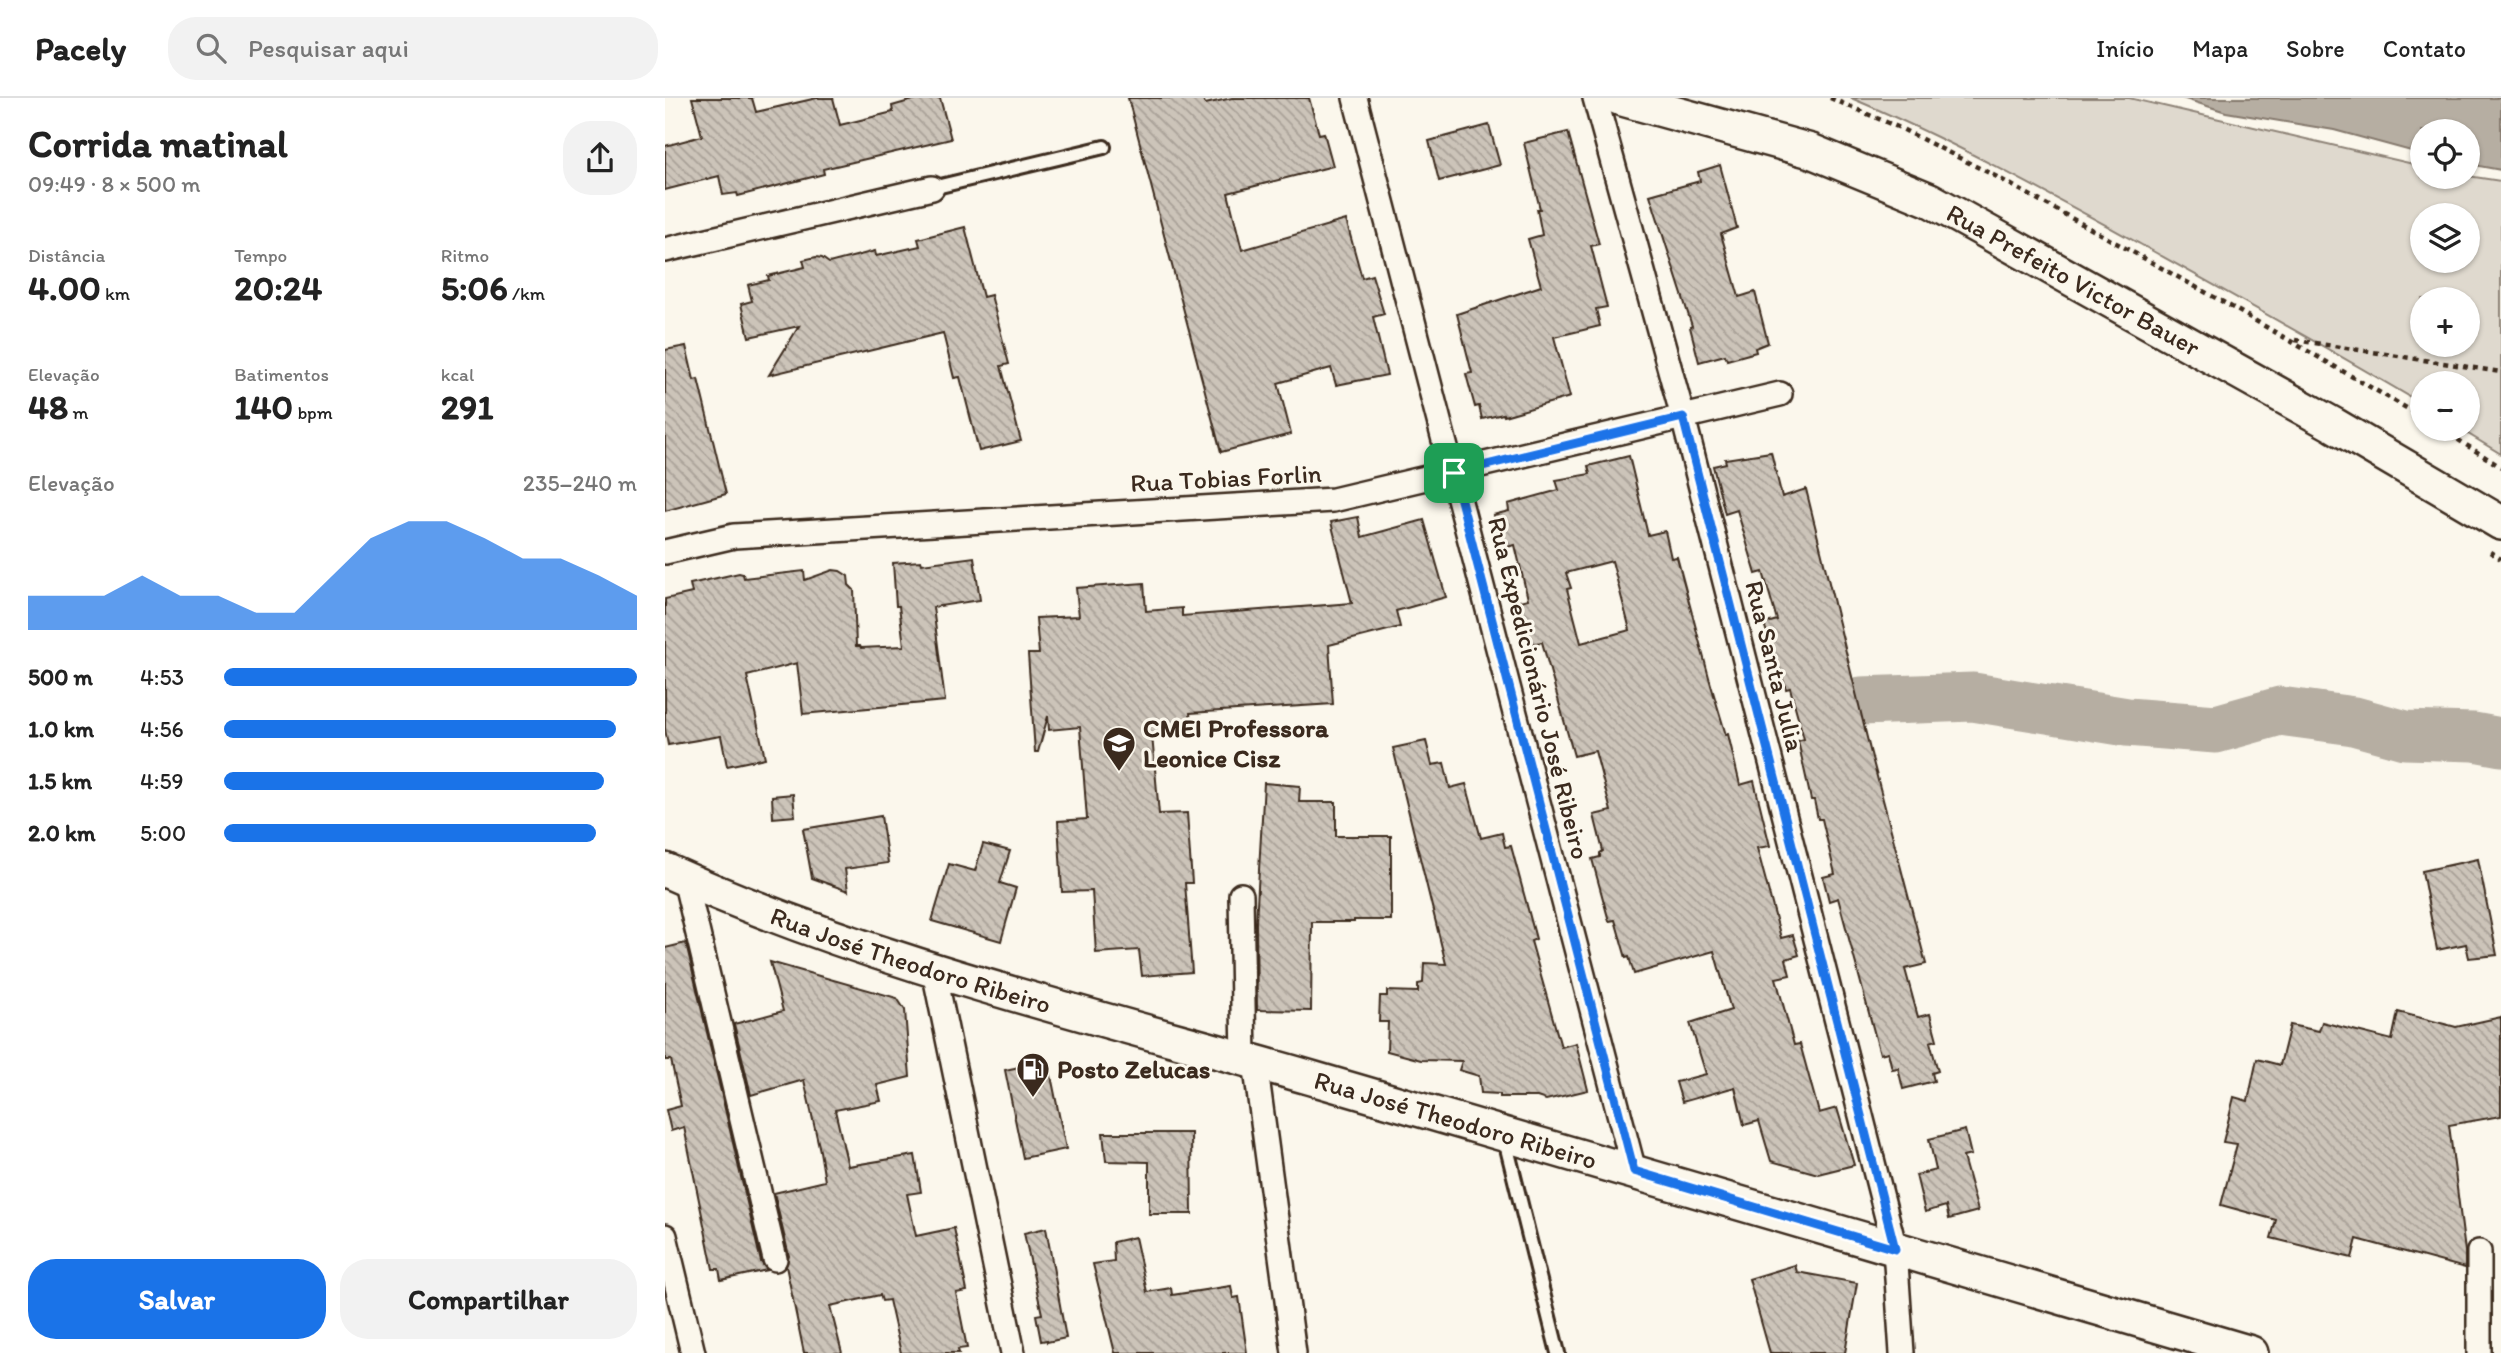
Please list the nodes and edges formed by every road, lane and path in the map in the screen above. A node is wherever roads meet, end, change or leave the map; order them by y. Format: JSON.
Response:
{"nodes":[{"id":1,"x":1355,"y":98,"type":"edge"},
{"id":2,"x":1595,"y":98,"type":"edge"},
{"id":3,"x":1619,"y":98,"type":"edge"},
{"id":4,"x":1830,"y":98,"type":"edge"},
{"id":5,"x":1104,"y":147,"type":"dead end"},
{"id":6,"x":932,"y":188,"type":"joint"},
{"id":7,"x":665,"y":250,"type":"edge"},
{"id":8,"x":2291,"y":340,"type":"junction"},
{"id":9,"x":2501,"y":372,"type":"edge"},
{"id":10,"x":1780,"y":394,"type":"dead end"},
{"id":11,"x":2410,"y":409,"type":"edge"},
{"id":12,"x":1683,"y":417,"type":"junction"},
{"id":13,"x":2460,"y":441,"type":"edge"},
{"id":14,"x":2501,"y":467,"type":"edge"},
{"id":15,"x":1454,"y":473,"type":"junction"},
{"id":16,"x":2501,"y":523,"type":"edge"},
{"id":17,"x":665,"y":552,"type":"edge"},
{"id":18,"x":675,"y":874,"type":"edge"},
{"id":19,"x":1241,"y":895,"type":"dead end"},
{"id":20,"x":934,"y":971,"type":"junction"},
{"id":21,"x":1249,"y":1060,"type":"junction"},
{"id":22,"x":1503,"y":1133,"type":"junction"},
{"id":23,"x":1634,"y":1171,"type":"junction"},
{"id":24,"x":665,"y":1236,"type":"edge"},
{"id":25,"x":1895,"y":1249,"type":"junction"},
{"id":26,"x":2479,"y":1252,"type":"dead end"},
{"id":27,"x":775,"y":1259,"type":"dead end"},
{"id":28,"x":693,"y":1353,"type":"edge"},
{"id":29,"x":1013,"y":1353,"type":"edge"},
{"id":30,"x":1294,"y":1353,"type":"edge"},
{"id":31,"x":1558,"y":1353,"type":"edge"},
{"id":32,"x":1902,"y":1353,"type":"edge"},
{"id":33,"x":2251,"y":1353,"type":"edge"},
{"id":34,"x":2479,"y":1353,"type":"edge"}],
"edges":[{"from":1,"to":15,"type":"street","name":"Rua Expedicionário José Ribeiro"},
{"from":2,"to":12,"type":"street","name":"Rua Santa Julia"},
{"from":3,"to":16,"type":"main road","name":"Rua Prefeito Victor Bauer"},
{"from":4,"to":8,"type":"path"},
{"from":5,"to":6,"type":"lane"},
{"from":6,"to":7,"type":"street"},
{"from":8,"to":9,"type":"path"},
{"from":8,"to":11,"type":"path"},
{"from":10,"to":12,"type":"street","name":"Rua Tobias Forlin"},
{"from":12,"to":15,"type":"street","name":"Rua Tobias Forlin"},
{"from":12,"to":25,"type":"street","name":"Rua Santa Julia"},
{"from":13,"to":14,"type":"path"},
{"from":15,"to":17,"type":"street","name":"Rua Tobias Forlin"},
{"from":15,"to":23,"type":"street","name":"Rua Expedicionário José Ribeiro"},
{"from":18,"to":20,"type":"main road","name":"Rua José Theodoro Ribeiro"},
{"from":18,"to":27,"type":"street"},
{"from":19,"to":21,"type":"street"},
{"from":20,"to":21,"type":"main road","name":"Rua José Theodoro Ribeiro"},
{"from":20,"to":29,"type":"street"},
{"from":21,"to":22,"type":"main road","name":"Rua José Theodoro Ribeiro"},
{"from":21,"to":30,"type":"street"},
{"from":22,"to":23,"type":"main road","name":"Rua José Theodoro Ribeiro"},
{"from":22,"to":31,"type":"lane"},
{"from":23,"to":25,"type":"main road","name":"Rua José Theodoro Ribeiro"},
{"from":24,"to":28,"type":"street"},
{"from":25,"to":32,"type":"street","name":"Rua Santa Julia"},
{"from":25,"to":33,"type":"main road","name":"Rua José Theodoro Ribeiro"},
{"from":26,"to":34,"type":"street"}]}
